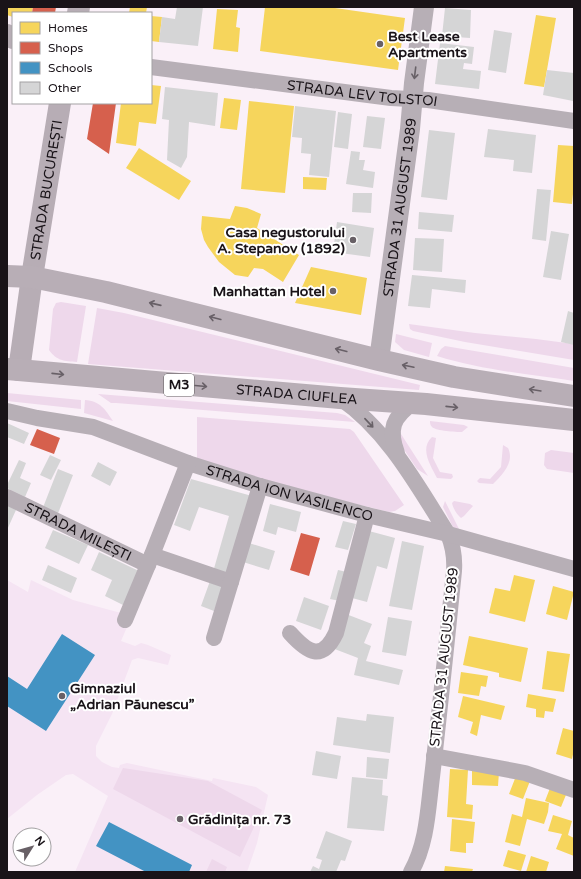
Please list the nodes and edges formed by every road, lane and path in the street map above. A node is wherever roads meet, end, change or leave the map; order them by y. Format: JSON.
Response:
{"nodes":[{"id":1,"x":424,"y":7,"type":"edge"},
{"id":2,"x":152,"y":67,"type":"edge"},
{"id":3,"x":413,"y":100,"type":"junction"},
{"id":4,"x":60,"y":104,"type":"edge"},
{"id":5,"x":574,"y":121,"type":"edge"},
{"id":6,"x":7,"y":276,"type":"edge"},
{"id":7,"x":32,"y":277,"type":"junction"},
{"id":8,"x":379,"y":360,"type":"junction"},
{"id":9,"x":13,"y":370,"type":"edge"},
{"id":10,"x":574,"y":396,"type":"edge"},
{"id":11,"x":340,"y":398,"type":"junction"},
{"id":12,"x":413,"y":403,"type":"junction"},
{"id":13,"x":7,"y":411,"type":"edge"},
{"id":14,"x":574,"y":420,"type":"edge"},
{"id":15,"x":397,"y":455,"type":"junction"},
{"id":16,"x":188,"y":463,"type":"junction"},
{"id":17,"x":260,"y":486,"type":"junction"},
{"id":18,"x":7,"y":497,"type":"edge"},
{"id":19,"x":368,"y":515,"type":"junction"},
{"id":20,"x":448,"y":534,"type":"junction"},
{"id":21,"x":150,"y":560,"type":"junction"},
{"id":22,"x":574,"y":569,"type":"edge"},
{"id":23,"x":231,"y":582,"type":"junction"},
{"id":24,"x":125,"y":620,"type":"dead end"},
{"id":25,"x":290,"y":633,"type":"dead end"},
{"id":26,"x":214,"y":638,"type":"dead end"},
{"id":27,"x":434,"y":756,"type":"junction"},
{"id":28,"x":574,"y":790,"type":"edge"},
{"id":29,"x":411,"y":872,"type":"edge"}],
"edges":[{"from":1,"to":3,"type":"street","name":"STRADA 31 AUGUST 1989","one_way":true},
{"from":2,"to":3,"type":"street","name":"STRADA LEV TOLSTOI"},
{"from":3,"to":5,"type":"street","name":"STRADA LEV TOLSTOI"},
{"from":3,"to":8,"type":"street","name":"STRADA 31 AUGUST 1989"},
{"from":4,"to":7,"type":"main road","name":"STRADA BUCUREȘTI"},
{"from":6,"to":7,"type":"highway"},
{"from":8,"to":7,"type":"highway","one_way":true},
{"from":7,"to":9,"type":"main road","name":"STRADA BUCUREȘTI"},
{"from":10,"to":8,"type":"highway","one_way":true},
{"from":9,"to":11,"type":"highway","name":"STRADA CIUFLEA","number":"M3","one_way":true},
{"from":11,"to":12,"type":"highway","name":"STRADA CIUFLEA","number":"M3"},
{"from":11,"to":15,"type":"street","name":"STRADA 31 AUGUST 1989","one_way":true},
{"from":12,"to":14,"type":"highway","name":"STRADA CIUFLEA","number":"M3","one_way":true},
{"from":12,"to":15,"type":"street","name":"STRADA 31 AUGUST 1989"},
{"from":13,"to":16,"type":"street","name":"STRADA ION VASILENCO"},
{"from":15,"to":20,"type":"street","name":"STRADA 31 AUGUST 1989"},
{"from":16,"to":17,"type":"street","name":"STRADA ION VASILENCO"},
{"from":16,"to":21,"type":"street","name":"STRADA MILEȘTI"},
{"from":17,"to":19,"type":"street","name":"STRADA ION VASILENCO"},
{"from":17,"to":23,"type":"street"},
{"from":18,"to":21,"type":"street","name":"STRADA MILEȘTI"},
{"from":19,"to":20,"type":"street","name":"STRADA ION VASILENCO"},
{"from":19,"to":25,"type":"street"},
{"from":20,"to":22,"type":"street","name":"STRADA ION VASILENCO"},
{"from":20,"to":27,"type":"street","name":"STRADA 31 AUGUST 1989"},
{"from":21,"to":23,"type":"street","name":"STRADA MILEȘTI"},
{"from":21,"to":24,"type":"street","name":"STRADA MILEȘTI"},
{"from":23,"to":26,"type":"street"},
{"from":27,"to":28,"type":"street"},
{"from":27,"to":29,"type":"street","name":"STRADA 31 AUGUST 1989"}]}
